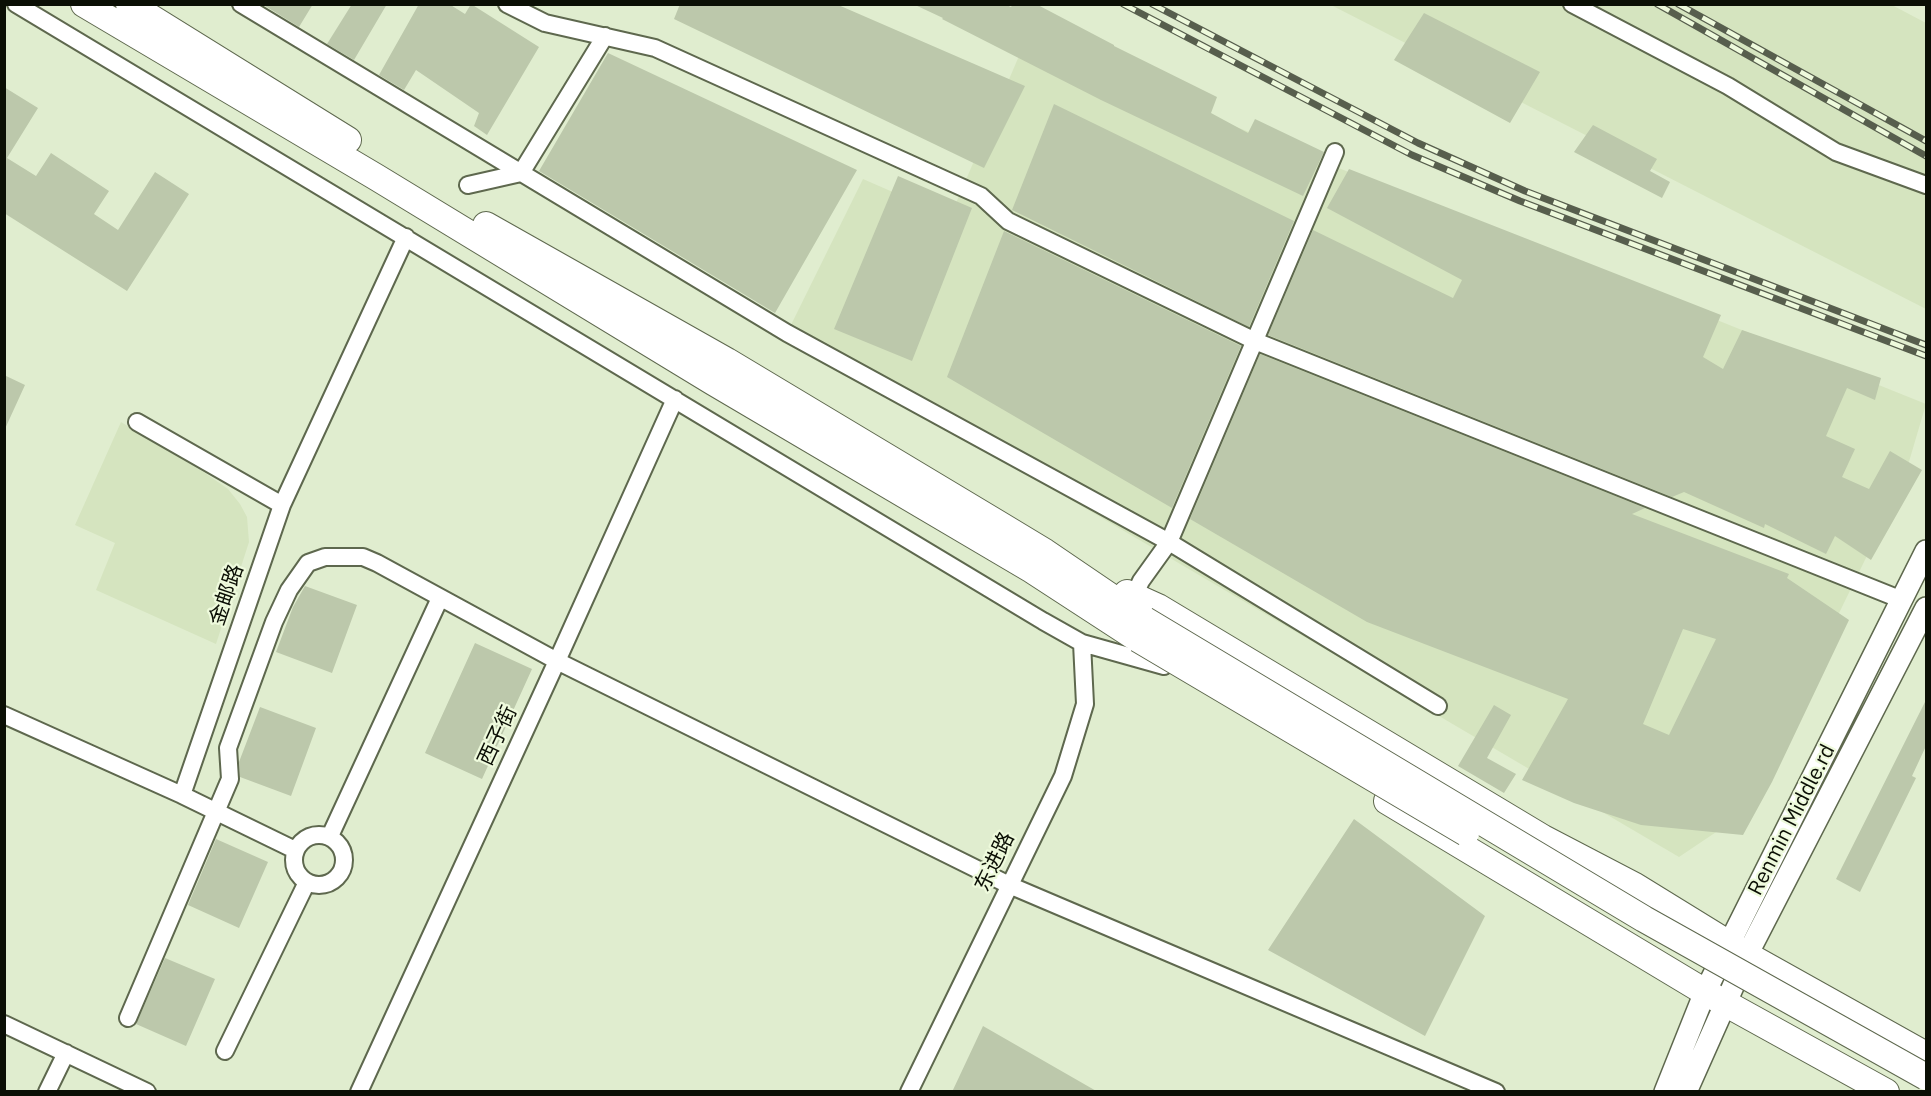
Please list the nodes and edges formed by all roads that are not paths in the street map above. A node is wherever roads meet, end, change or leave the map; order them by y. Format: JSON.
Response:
{"nodes":[{"id":1,"x":16,"y":4,"type":"edge"},
{"id":2,"x":84,"y":4,"type":"edge"},
{"id":3,"x":129,"y":4,"type":"edge"},
{"id":4,"x":241,"y":4,"type":"edge"},
{"id":5,"x":507,"y":4,"type":"edge"},
{"id":6,"x":1572,"y":4,"type":"edge"},
{"id":7,"x":605,"y":36,"type":"junction"},
{"id":8,"x":1335,"y":152,"type":"dead end"},
{"id":9,"x":521,"y":173,"type":"junction"},
{"id":10,"x":1926,"y":185,"type":"edge"},
{"id":11,"x":468,"y":186,"type":"dead end"},
{"id":12,"x":406,"y":237,"type":"junction"},
{"id":13,"x":1255,"y":341,"type":"junction"},
{"id":14,"x":675,"y":399,"type":"junction"},
{"id":15,"x":137,"y":422,"type":"dead end"},
{"id":16,"x":282,"y":505,"type":"junction"},
{"id":17,"x":1169,"y":542,"type":"junction"},
{"id":18,"x":1926,"y":551,"type":"edge"},
{"id":19,"x":1038,"y":561,"type":"junction"},
{"id":20,"x":1134,"y":596,"type":"junction"},
{"id":21,"x":440,"y":598,"type":"junction"},
{"id":22,"x":1902,"y":600,"type":"junction"},
{"id":23,"x":1926,"y":608,"type":"edge"},
{"id":24,"x":1142,"y":630,"type":"junction"},
{"id":25,"x":1082,"y":643,"type":"junction"},
{"id":26,"x":557,"y":661,"type":"junction"},
{"id":27,"x":1164,"y":666,"type":"junction"},
{"id":28,"x":1438,"y":706,"type":"dead end"},
{"id":29,"x":4,"y":715,"type":"edge"},
{"id":30,"x":183,"y":795,"type":"junction"},
{"id":31,"x":216,"y":812,"type":"junction"},
{"id":32,"x":330,"y":837,"type":"junction"},
{"id":33,"x":295,"y":850,"type":"junction"},
{"id":34,"x":307,"y":882,"type":"junction"},
{"id":35,"x":1009,"y":885,"type":"junction"},
{"id":36,"x":1738,"y":950,"type":"junction"},
{"id":37,"x":1715,"y":998,"type":"junction"},
{"id":38,"x":128,"y":1018,"type":"dead end"},
{"id":39,"x":4,"y":1024,"type":"edge"},
{"id":40,"x":225,"y":1051,"type":"dead end"},
{"id":41,"x":66,"y":1053,"type":"junction"},
{"id":42,"x":1926,"y":1055,"type":"edge"},
{"id":43,"x":1926,"y":1077,"type":"edge"},
{"id":44,"x":47,"y":1092,"type":"edge"},
{"id":45,"x":147,"y":1092,"type":"edge"},
{"id":46,"x":359,"y":1092,"type":"edge"},
{"id":47,"x":909,"y":1092,"type":"edge"},
{"id":48,"x":1496,"y":1092,"type":"edge"},
{"id":49,"x":1665,"y":1092,"type":"edge"},
{"id":50,"x":1686,"y":1092,"type":"edge"},
{"id":51,"x":1886,"y":1092,"type":"edge"},
{"id":52,"x":1916,"y":1092,"type":"edge"}],
"edges":[{"from":1,"to":12,"type":"street"},
{"from":2,"to":19,"type":"highway"},
{"from":3,"to":19,"type":"highway"},
{"from":4,"to":9,"type":"street"},
{"from":5,"to":7,"type":"street"},
{"from":6,"to":10,"type":"street"},
{"from":7,"to":9,"type":"street"},
{"from":7,"to":13,"type":"street"},
{"from":8,"to":13,"type":"street"},
{"from":9,"to":11,"type":"street"},
{"from":9,"to":17,"type":"street"},
{"from":12,"to":14,"type":"street"},
{"from":12,"to":16,"type":"street","name":"金邮路"},
{"from":13,"to":17,"type":"street"},
{"from":13,"to":22,"type":"street"},
{"from":14,"to":25,"type":"street"},
{"from":14,"to":26,"type":"street","name":"西子街"},
{"from":15,"to":16,"type":"street"},
{"from":16,"to":30,"type":"street","name":"金邮路"},
{"from":17,"to":20,"type":"street"},
{"from":17,"to":28,"type":"street"},
{"from":18,"to":22,"type":"main road","name":"Renmin Middle.rd"},
{"from":19,"to":20,"type":"highway"},
{"from":19,"to":24,"type":"highway"},
{"from":19,"to":27,"type":"highway"},
{"from":20,"to":36,"type":"highway"},
{"from":21,"to":26,"type":"street"},
{"from":21,"to":31,"type":"street"},
{"from":21,"to":32,"type":"street"},
{"from":22,"to":36,"type":"main road","name":"Renmin Middle.rd"},
{"from":23,"to":36,"type":"main road","name":"Renmin Middle.rd"},
{"from":24,"to":43,"type":"highway","bridge":true},
{"from":24,"to":52,"type":"highway","bridge":true},
{"from":25,"to":27,"type":"street"},
{"from":25,"to":35,"type":"street","name":"东进路"},
{"from":26,"to":35,"type":"street"},
{"from":26,"to":46,"type":"street","name":"西子街"},
{"from":27,"to":37,"type":"highway"},
{"from":29,"to":30,"type":"street"},
{"from":30,"to":31,"type":"street"},
{"from":31,"to":33,"type":"street"},
{"from":31,"to":38,"type":"street"},
{"from":32,"to":33,"type":"street"},
{"from":32,"to":34,"type":"street"},
{"from":33,"to":34,"type":"street"},
{"from":34,"to":40,"type":"street"},
{"from":35,"to":47,"type":"street","name":"东进路"},
{"from":35,"to":48,"type":"street"},
{"from":36,"to":37,"type":"main road","name":"Renmin Middle.rd"},
{"from":36,"to":42,"type":"highway"},
{"from":37,"to":49,"type":"main road","name":"Renmin Middle.rd"},
{"from":37,"to":50,"type":"main road","name":"Renmin Middle.rd"},
{"from":37,"to":51,"type":"highway"},
{"from":39,"to":41,"type":"street"},
{"from":41,"to":44,"type":"street"},
{"from":41,"to":45,"type":"street"}]}
